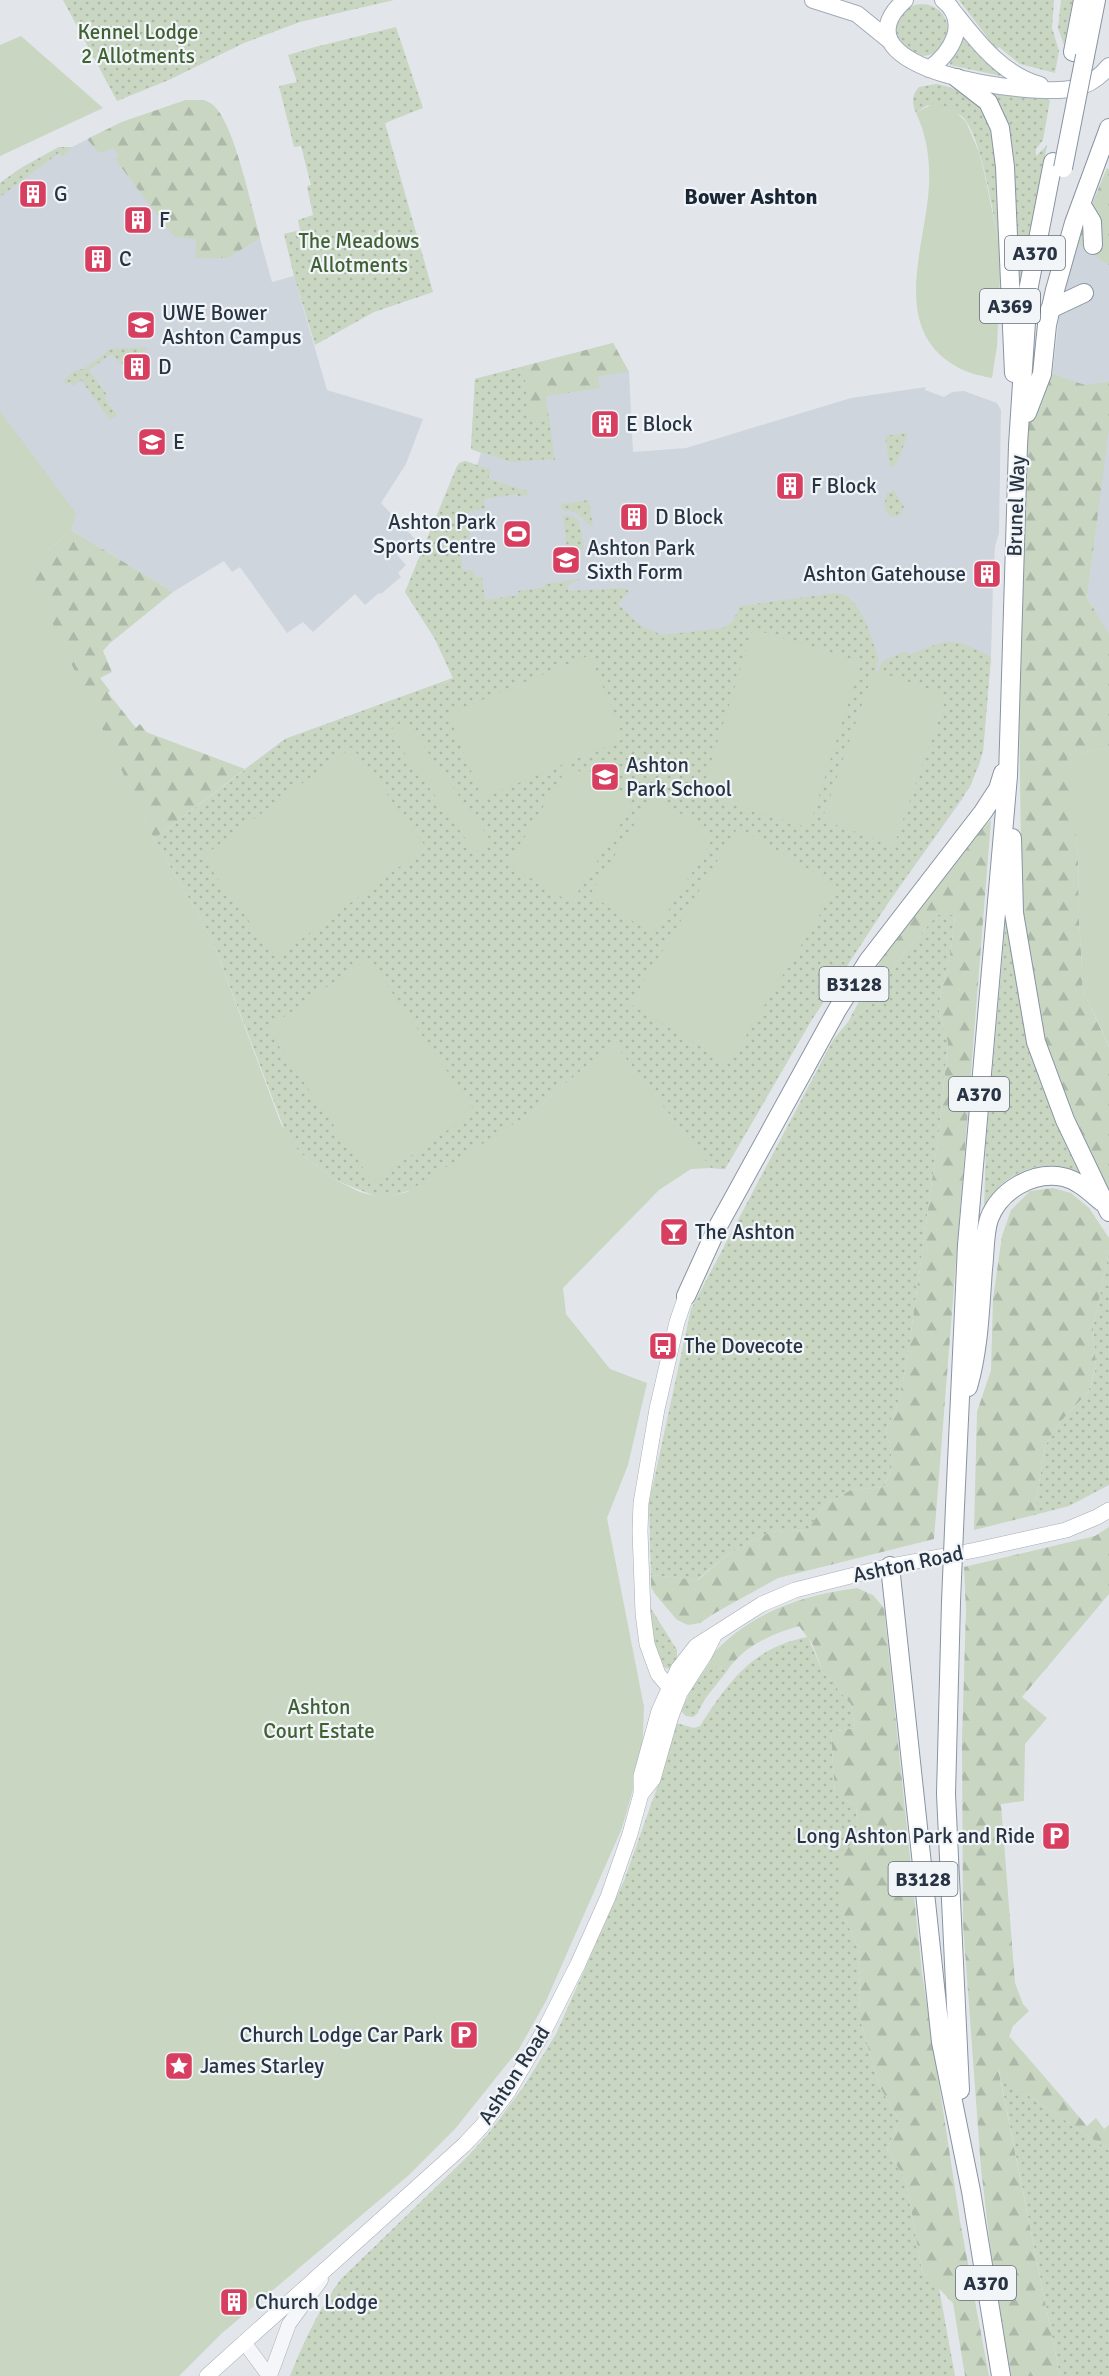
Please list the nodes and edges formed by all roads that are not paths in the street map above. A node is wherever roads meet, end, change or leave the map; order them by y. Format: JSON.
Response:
{"nodes":[{"id":1,"x":813,"y":0,"type":"edge"},
{"id":2,"x":905,"y":0,"type":"edge"},
{"id":3,"x":1083,"y":0,"type":"edge"},
{"id":4,"x":1096,"y":0,"type":"edge"},
{"id":5,"x":948,"y":5,"type":"edge"},
{"id":6,"x":889,"y":40,"type":"junction"},
{"id":7,"x":1079,"y":54,"type":"junction"},
{"id":8,"x":1108,"y":66,"type":"edge"},
{"id":9,"x":929,"y":69,"type":"junction"},
{"id":10,"x":957,"y":78,"type":"junction"},
{"id":11,"x":1058,"y":90,"type":"junction"},
{"id":12,"x":1109,"y":128,"type":"edge"},
{"id":13,"x":1081,"y":204,"type":"junction"},
{"id":14,"x":1093,"y":245,"type":"dead end"},
{"id":15,"x":1084,"y":293,"type":"dead end"},
{"id":16,"x":1050,"y":309,"type":"junction"},
{"id":17,"x":1019,"y":439,"type":"junction"},
{"id":18,"x":1009,"y":754,"type":"junction"},
{"id":19,"x":1008,"y":776,"type":"junction"},
{"id":20,"x":1106,"y":1208,"type":"edge"},
{"id":21,"x":686,"y":1296,"type":"joint"},
{"id":22,"x":960,"y":1412,"type":"junction"},
{"id":23,"x":1109,"y":1510,"type":"edge"},
{"id":24,"x":890,"y":1566,"type":"junction"},
{"id":25,"x":675,"y":1690,"type":"junction"},
{"id":26,"x":971,"y":2191,"type":"junction"},
{"id":27,"x":338,"y":2259,"type":"junction"},
{"id":28,"x":244,"y":2342,"type":"junction"},
{"id":29,"x":208,"y":2376,"type":"edge"},
{"id":30,"x":269,"y":2376,"type":"edge"},
{"id":31,"x":1002,"y":2376,"type":"edge"}],
"edges":[{"from":1,"to":6,"type":"main road","number":"A369"},
{"from":2,"to":6,"type":"main road"},
{"from":3,"to":7,"type":"highway","name":"Brunel Way","number":"A370"},
{"from":4,"to":7,"type":"highway","name":"Brunel Way","number":"A370"},
{"from":5,"to":9,"type":"main road"},
{"from":5,"to":11,"type":"main road"},
{"from":6,"to":9,"type":"main road","number":"A369"},
{"from":7,"to":17,"type":"highway","name":"Brunel Way","number":"A370"},
{"from":8,"to":11,"type":"main road"},
{"from":9,"to":10,"type":"main road","number":"A369"},
{"from":10,"to":11,"type":"main road","number":"A369"},
{"from":10,"to":17,"type":"highway","number":"A369"},
{"from":12,"to":13,"type":"highway"},
{"from":13,"to":14,"type":"highway"},
{"from":13,"to":16,"type":"highway"},
{"from":15,"to":16,"type":"highway"},
{"from":16,"to":17,"type":"highway"},
{"from":17,"to":18,"type":"highway","name":"Brunel Way","number":"A370"},
{"from":18,"to":19,"type":"highway","name":"Brunel Way","number":"A370"},
{"from":18,"to":21,"type":"highway","number":"B3128"},
{"from":19,"to":20,"type":"highway"},
{"from":19,"to":22,"type":"highway","number":"A370"},
{"from":20,"to":22,"type":"highway"},
{"from":21,"to":25,"type":"main road","number":"B3128"},
{"from":22,"to":26,"type":"highway","number":"A370","bridge":true},
{"from":23,"to":24,"type":"main road","name":"Ashton Road"},
{"from":24,"to":25,"type":"main road","name":"Ashton Road"},
{"from":24,"to":26,"type":"highway","number":"B3128"},
{"from":25,"to":27,"type":"main road","name":"Ashton Road"},
{"from":26,"to":31,"type":"highway","number":"A370"},
{"from":27,"to":28,"type":"main road","name":"Ashton Road"},
{"from":27,"to":30,"type":"street"},
{"from":28,"to":29,"type":"main road","name":"Ashton Road"},
{"from":28,"to":30,"type":"street"}]}
